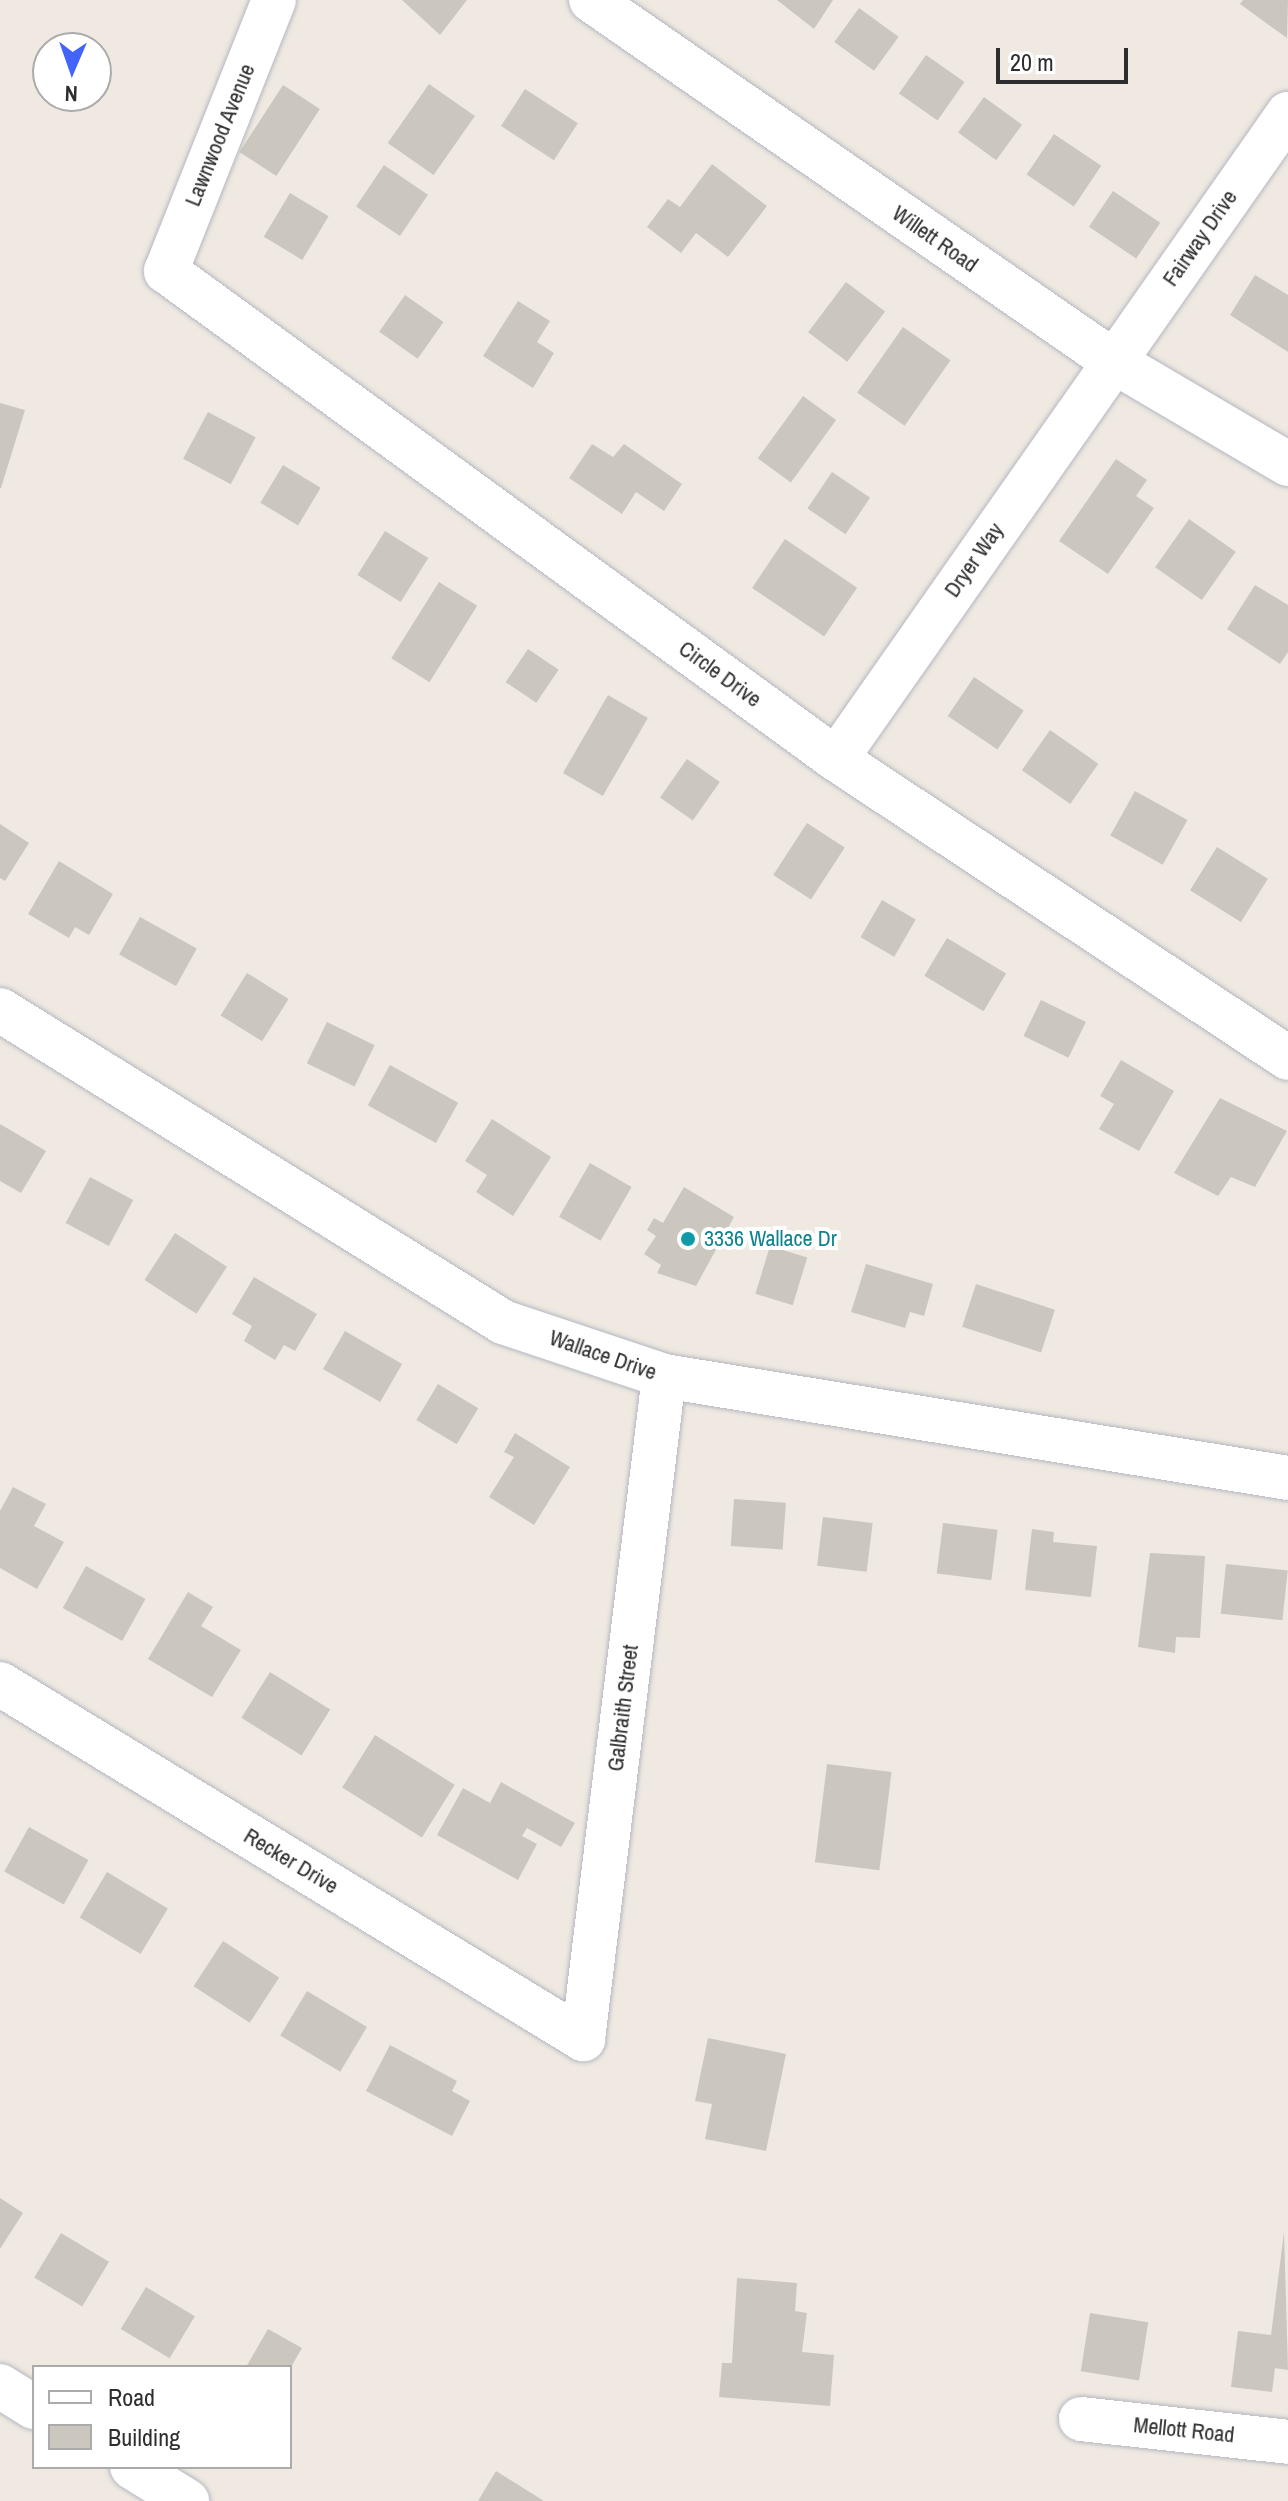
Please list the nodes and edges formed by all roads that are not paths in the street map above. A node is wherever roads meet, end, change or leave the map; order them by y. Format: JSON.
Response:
{"nodes":[{"id":1,"x":274,"y":0,"type":"edge"},
{"id":2,"x":591,"y":0,"type":"edge"},
{"id":3,"x":1288,"y":114,"type":"edge"},
{"id":4,"x":166,"y":271,"type":"joint"},
{"id":5,"x":1113,"y":361,"type":"junction"},
{"id":6,"x":1288,"y":464,"type":"edge"},
{"id":7,"x":836,"y":759,"type":"junction"},
{"id":8,"x":0,"y":1010,"type":"edge"},
{"id":9,"x":1288,"y":1058,"type":"edge"},
{"id":10,"x":664,"y":1376,"type":"junction"},
{"id":11,"x":1288,"y":1478,"type":"edge"},
{"id":12,"x":0,"y":1684,"type":"edge"},
{"id":13,"x":583,"y":2039,"type":"joint"},
{"id":14,"x":0,"y":2386,"type":"edge"},
{"id":15,"x":32,"y":2406,"type":"edge"},
{"id":16,"x":1081,"y":2419,"type":"dead end"},
{"id":17,"x":1288,"y":2442,"type":"edge"},
{"id":18,"x":135,"y":2469,"type":"edge"},
{"id":19,"x":187,"y":2501,"type":"edge"}],
"edges":[{"from":1,"to":4,"type":"street","name":"Lawnwood Avenue"},
{"from":2,"to":5,"type":"street","name":"Willett Road"},
{"from":3,"to":5,"type":"street","name":"Fairway Drive"},
{"from":4,"to":7,"type":"street","name":"Circle Drive"},
{"from":5,"to":6,"type":"street","name":"Willett Road"},
{"from":5,"to":7,"type":"street","name":"Dryer Way"},
{"from":7,"to":9,"type":"street","name":"Circle Drive"},
{"from":8,"to":10,"type":"street","name":"Wallace Drive"},
{"from":10,"to":11,"type":"street","name":"Wallace Drive"},
{"from":10,"to":13,"type":"street","name":"Galbraith Street"},
{"from":12,"to":13,"type":"street","name":"Recker Drive"},
{"from":14,"to":15,"type":"street"},
{"from":16,"to":17,"type":"street","name":"Mellott Road"},
{"from":18,"to":19,"type":"street"}]}
